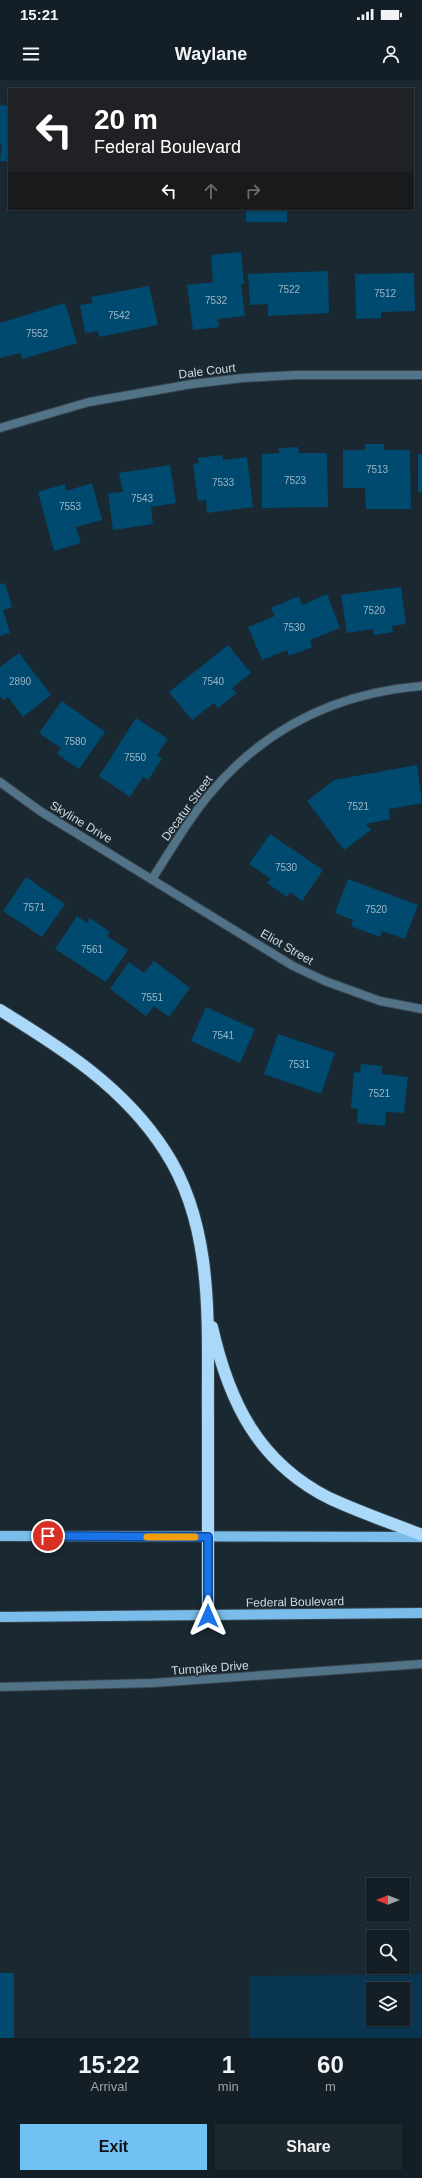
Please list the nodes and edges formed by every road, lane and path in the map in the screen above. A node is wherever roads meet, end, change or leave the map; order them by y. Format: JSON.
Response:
{"nodes":[{"id":1,"x":422,"y":375,"type":"edge"},
{"id":2,"x":0,"y":428,"type":"edge"},
{"id":3,"x":422,"y":686,"type":"edge"},
{"id":4,"x":0,"y":782,"type":"edge"},
{"id":5,"x":152,"y":879,"type":"junction"},
{"id":6,"x":422,"y":1009,"type":"edge"},
{"id":7,"x":0,"y":1010,"type":"edge"},
{"id":8,"x":207,"y":1307,"type":"junction"},
{"id":9,"x":0,"y":1536,"type":"edge"},
{"id":10,"x":422,"y":1536,"type":"edge"},
{"id":11,"x":208,"y":1537,"type":"junction"},
{"id":12,"x":422,"y":1613,"type":"edge"},
{"id":13,"x":208,"y":1616,"type":"junction"},
{"id":14,"x":0,"y":1617,"type":"edge"},
{"id":15,"x":422,"y":1664,"type":"edge"},
{"id":16,"x":0,"y":1687,"type":"edge"}],
"edges":[{"from":1,"to":2,"type":"street","name":"Dale Court"},
{"from":3,"to":5,"type":"street","name":"Decatur Street"},
{"from":4,"to":5,"type":"street","name":"Skyline Drive"},
{"from":5,"to":6,"type":"street","name":"Eliot Street"},
{"from":7,"to":8,"type":"highway"},
{"from":8,"to":10,"type":"highway"},
{"from":8,"to":11,"type":"highway"},
{"from":9,"to":11,"type":"main road"},
{"from":10,"to":11,"type":"main road"},
{"from":11,"to":13,"type":"highway"},
{"from":12,"to":13,"type":"main road","name":"Federal Boulevard"},
{"from":13,"to":14,"type":"main road","name":"Federal Boulevard"},
{"from":15,"to":16,"type":"street","name":"Turnpike Drive"}]}
